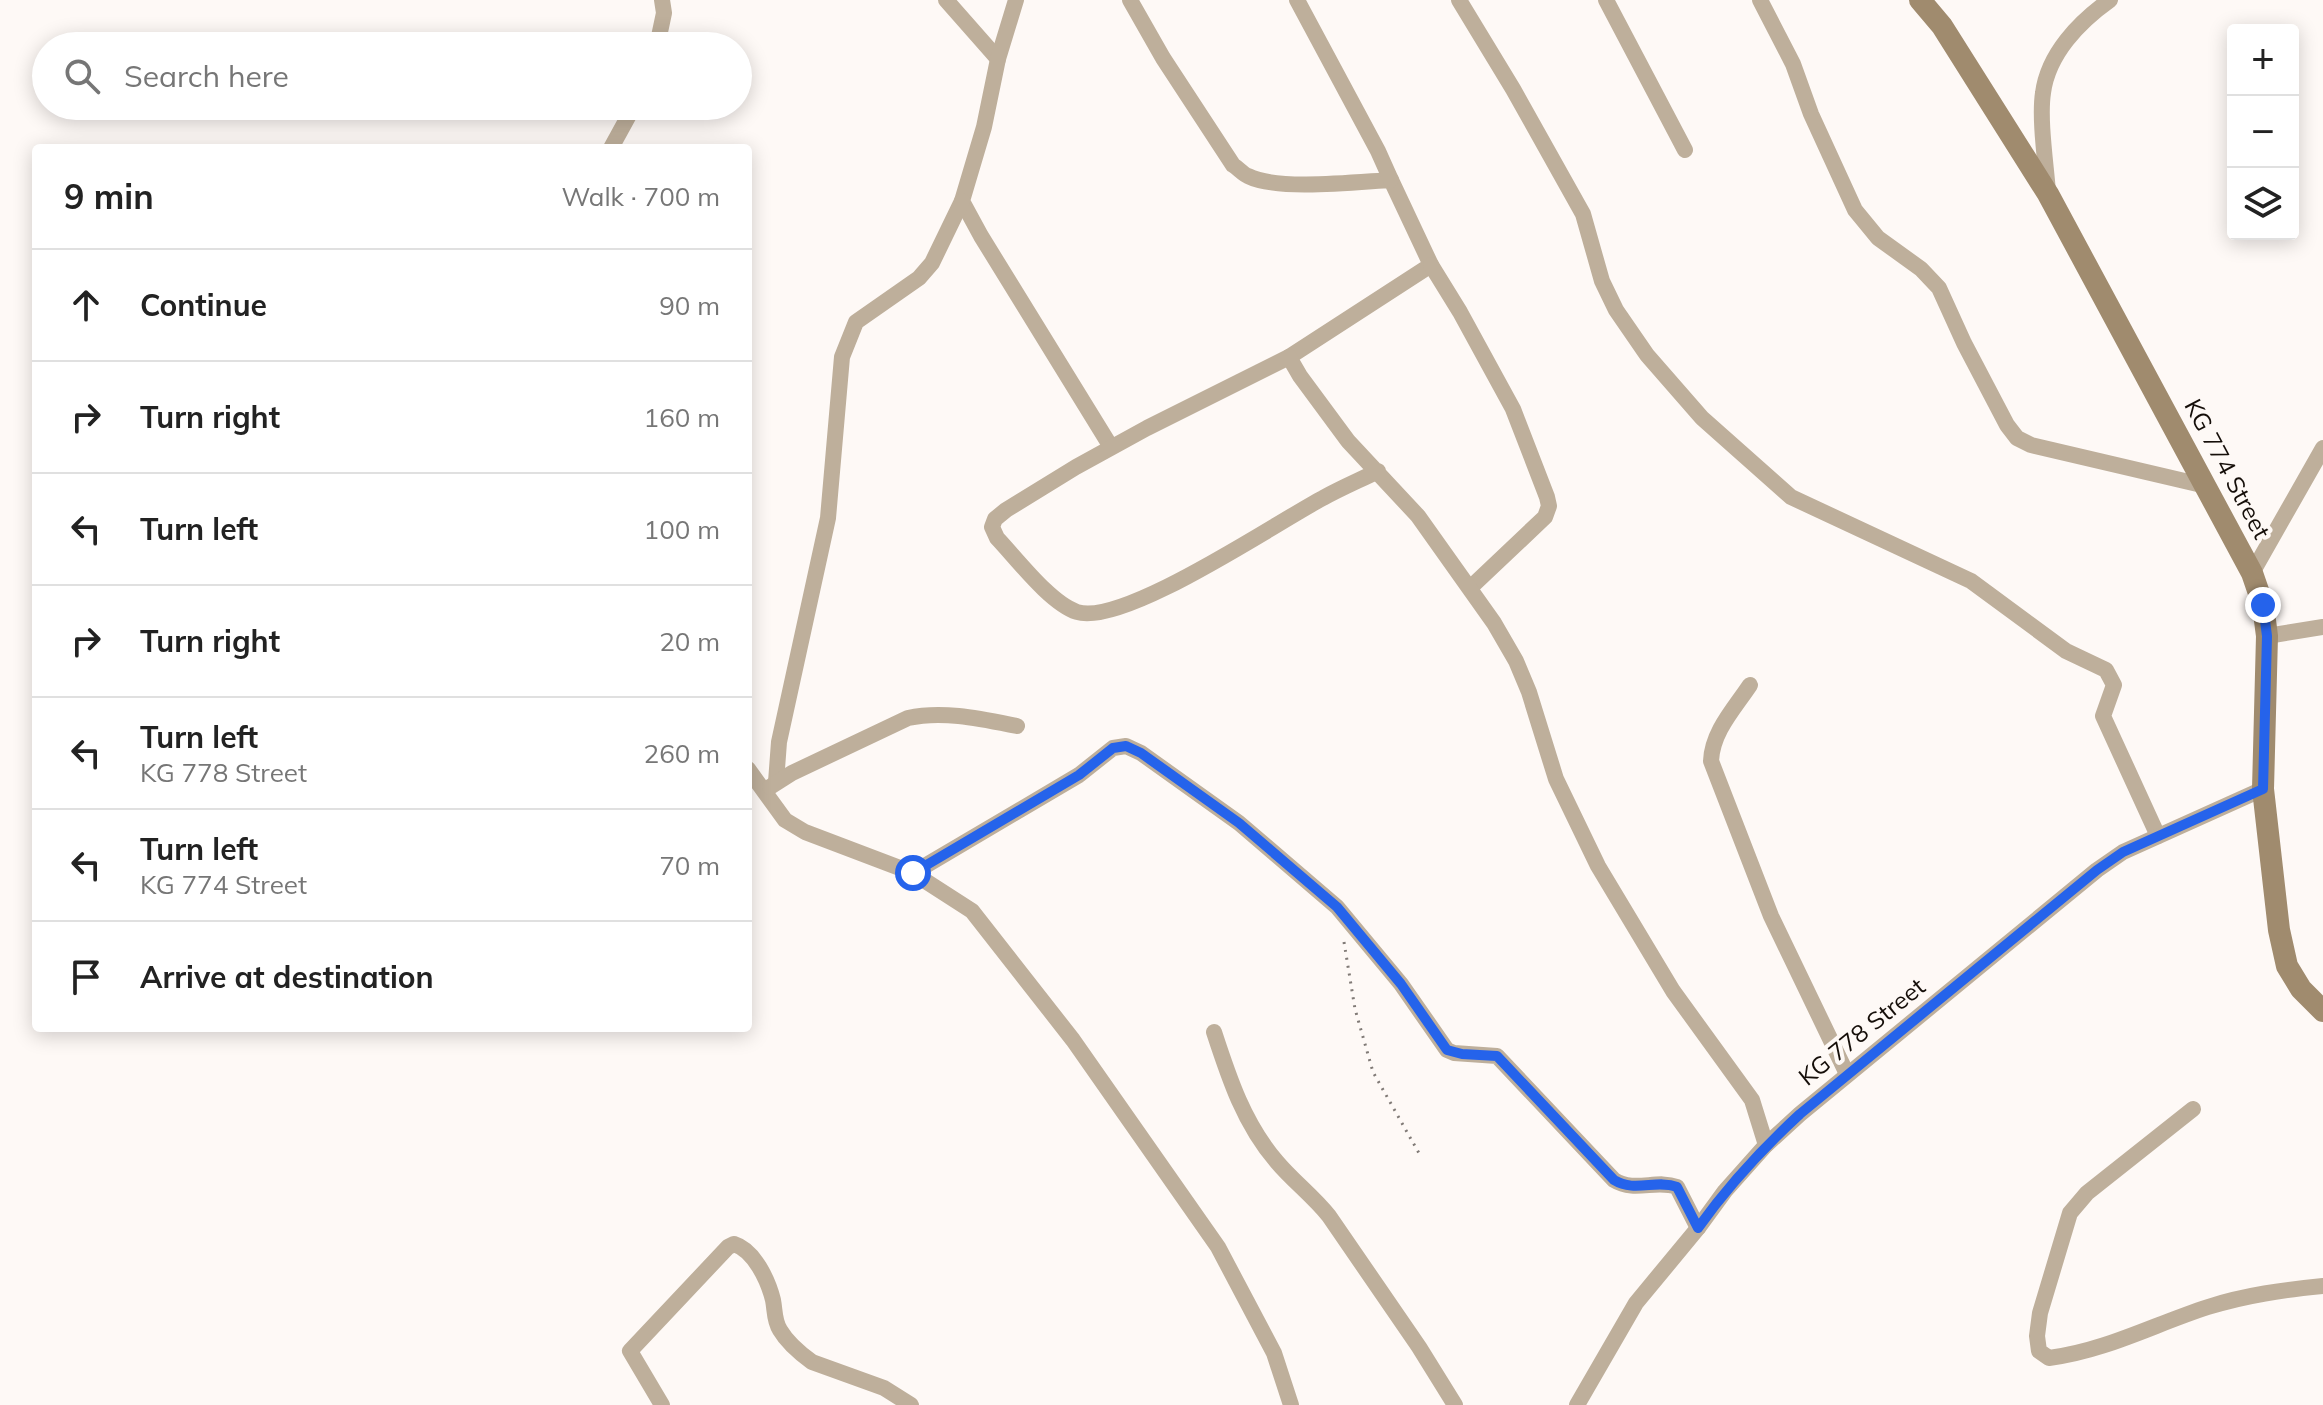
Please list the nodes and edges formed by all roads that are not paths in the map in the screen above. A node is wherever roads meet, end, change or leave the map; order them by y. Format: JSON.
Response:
{"nodes":[{"id":1,"x":662,"y":0,"type":"edge"},
{"id":2,"x":946,"y":0,"type":"edge"},
{"id":3,"x":1016,"y":0,"type":"edge"},
{"id":4,"x":1130,"y":0,"type":"edge"},
{"id":5,"x":1297,"y":0,"type":"edge"},
{"id":6,"x":1459,"y":0,"type":"edge"},
{"id":7,"x":1606,"y":0,"type":"edge"},
{"id":8,"x":1760,"y":0,"type":"edge"},
{"id":9,"x":1920,"y":0,"type":"edge"},
{"id":10,"x":2110,"y":0,"type":"edge"},
{"id":11,"x":660,"y":32,"type":"edge"},
{"id":12,"x":998,"y":59,"type":"junction"},
{"id":13,"x":626,"y":120,"type":"edge"},
{"id":14,"x":613,"y":144,"type":"edge"},
{"id":15,"x":1685,"y":150,"type":"dead end"},
{"id":16,"x":1391,"y":180,"type":"junction"},
{"id":17,"x":2048,"y":194,"type":"junction"},
{"id":18,"x":962,"y":201,"type":"junction"},
{"id":19,"x":1431,"y":265,"type":"junction"},
{"id":20,"x":1289,"y":357,"type":"junction"},
{"id":21,"x":1111,"y":447,"type":"junction"},
{"id":22,"x":2323,"y":448,"type":"edge"},
{"id":23,"x":1378,"y":471,"type":"junction"},
{"id":24,"x":2206,"y":486,"type":"junction"},
{"id":25,"x":2252,"y":573,"type":"junction"},
{"id":26,"x":1470,"y":588,"type":"junction"},
{"id":27,"x":2323,"y":627,"type":"edge"},
{"id":28,"x":2267,"y":636,"type":"junction"},
{"id":29,"x":1750,"y":685,"type":"dead end"},
{"id":30,"x":1017,"y":726,"type":"dead end"},
{"id":31,"x":752,"y":772,"type":"edge"},
{"id":32,"x":771,"y":786,"type":"junction"},
{"id":33,"x":2263,"y":789,"type":"junction"},
{"id":34,"x":2158,"y":836,"type":"junction"},
{"id":35,"x":913,"y":873,"type":"junction"},
{"id":36,"x":2323,"y":1011,"type":"edge"},
{"id":37,"x":1214,"y":1032,"type":"dead end"},
{"id":38,"x":1847,"y":1074,"type":"junction"},
{"id":39,"x":2193,"y":1109,"type":"dead end"},
{"id":40,"x":1766,"y":1145,"type":"junction"},
{"id":41,"x":1698,"y":1228,"type":"junction"},
{"id":42,"x":2323,"y":1286,"type":"edge"},
{"id":43,"x":662,"y":1405,"type":"edge"},
{"id":44,"x":911,"y":1405,"type":"edge"},
{"id":45,"x":1291,"y":1405,"type":"edge"},
{"id":46,"x":1455,"y":1405,"type":"edge"},
{"id":47,"x":1577,"y":1405,"type":"edge"}],
"edges":[{"from":1,"to":11,"type":"street"},
{"from":2,"to":12,"type":"street"},
{"from":3,"to":12,"type":"street"},
{"from":4,"to":16,"type":"street"},
{"from":5,"to":16,"type":"street"},
{"from":6,"to":34,"type":"street"},
{"from":7,"to":15,"type":"street"},
{"from":8,"to":24,"type":"street"},
{"from":9,"to":17,"type":"street","name":"KG 774 Street"},
{"from":10,"to":17,"type":"street"},
{"from":12,"to":18,"type":"street"},
{"from":13,"to":14,"type":"street"},
{"from":16,"to":19,"type":"street"},
{"from":17,"to":24,"type":"street","name":"KG 774 Street"},
{"from":18,"to":21,"type":"street"},
{"from":18,"to":32,"type":"street"},
{"from":19,"to":20,"type":"street"},
{"from":19,"to":26,"type":"street"},
{"from":20,"to":21,"type":"street"},
{"from":20,"to":23,"type":"street"},
{"from":21,"to":23,"type":"street"},
{"from":22,"to":25,"type":"street"},
{"from":23,"to":26,"type":"street"},
{"from":24,"to":25,"type":"street","name":"KG 774 Street"},
{"from":25,"to":28,"type":"street","name":"KG 774 Street"},
{"from":26,"to":40,"type":"street"},
{"from":27,"to":28,"type":"street"},
{"from":28,"to":33,"type":"street","name":"KG 774 Street"},
{"from":29,"to":38,"type":"street"},
{"from":30,"to":32,"type":"street"},
{"from":31,"to":32,"type":"street"},
{"from":32,"to":35,"type":"street"},
{"from":33,"to":34,"type":"street","name":"KG 778 Street"},
{"from":33,"to":36,"type":"street","name":"KG 774 Street"},
{"from":34,"to":38,"type":"street","name":"KG 778 Street"},
{"from":35,"to":41,"type":"street"},
{"from":35,"to":45,"type":"street"},
{"from":37,"to":46,"type":"street"},
{"from":38,"to":40,"type":"street","name":"KG 778 Street"},
{"from":39,"to":42,"type":"street"},
{"from":40,"to":41,"type":"street","name":"KG 778 Street"},
{"from":41,"to":47,"type":"street","name":"KG 778 Street"},
{"from":43,"to":44,"type":"street"}]}
